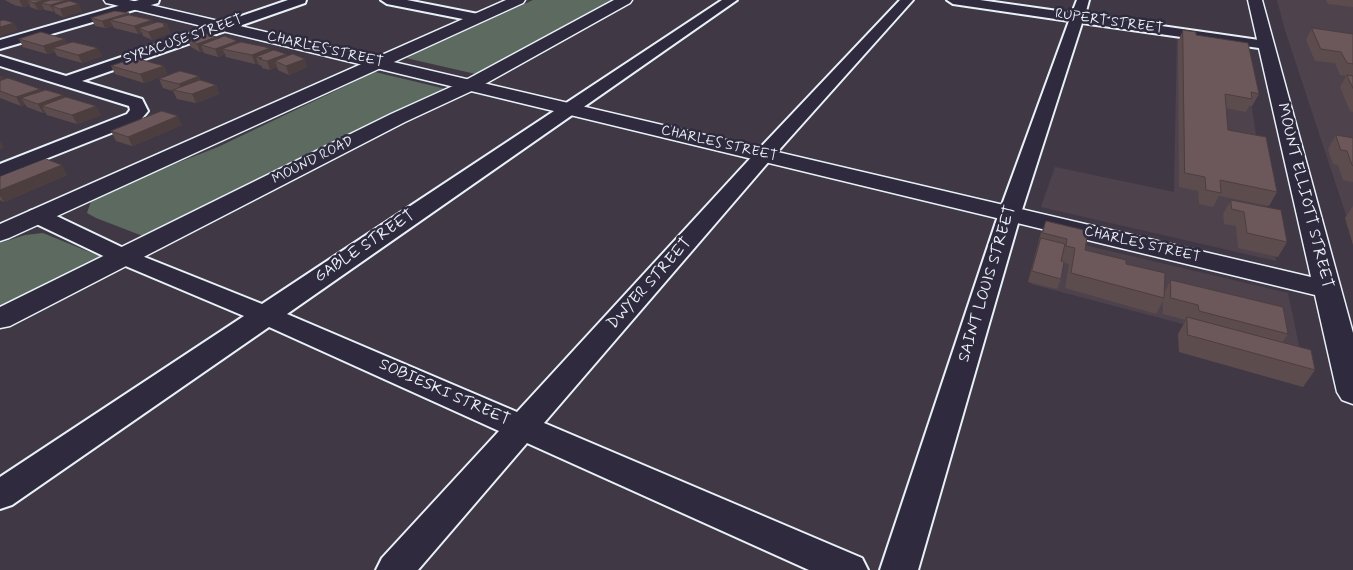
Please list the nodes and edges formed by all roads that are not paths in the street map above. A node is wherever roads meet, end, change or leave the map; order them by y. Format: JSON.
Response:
{"nodes":[{"id":1,"x":111,"y":0,"type":"edge"},
{"id":2,"x":153,"y":0,"type":"edge"},
{"id":3,"x":300,"y":0,"type":"edge"},
{"id":4,"x":387,"y":0,"type":"edge"},
{"id":5,"x":518,"y":0,"type":"edge"},
{"id":6,"x":625,"y":0,"type":"edge"},
{"id":7,"x":731,"y":0,"type":"edge"},
{"id":8,"x":907,"y":0,"type":"edge"},
{"id":9,"x":953,"y":0,"type":"edge"},
{"id":10,"x":1083,"y":0,"type":"edge"},
{"id":11,"x":1255,"y":0,"type":"edge"},
{"id":12,"x":134,"y":5,"type":"junction"},
{"id":13,"x":478,"y":18,"type":"junction"},
{"id":14,"x":1077,"y":18,"type":"junction"},
{"id":15,"x":224,"y":26,"type":"junction"},
{"id":16,"x":0,"y":45,"type":"edge"},
{"id":17,"x":1266,"y":45,"type":"junction"},
{"id":18,"x":0,"y":60,"type":"edge"},
{"id":19,"x":381,"y":63,"type":"junction"},
{"id":20,"x":67,"y":81,"type":"junction"},
{"id":21,"x":470,"y":84,"type":"junction"},
{"id":22,"x":569,"y":108,"type":"junction"},
{"id":23,"x":764,"y":155,"type":"junction"},
{"id":24,"x":0,"y":171,"type":"edge"},
{"id":25,"x":1010,"y":213,"type":"junction"},
{"id":26,"x":38,"y":216,"type":"junction"},
{"id":27,"x":0,"y":233,"type":"edge"},
{"id":28,"x":124,"y":257,"type":"junction"},
{"id":29,"x":1327,"y":289,"type":"junction"},
{"id":30,"x":265,"y":315,"type":"junction"},
{"id":31,"x":0,"y":319,"type":"edge"},
{"id":32,"x":1353,"y":392,"type":"edge"},
{"id":33,"x":522,"y":428,"type":"junction"},
{"id":34,"x":0,"y":495,"type":"edge"},
{"id":35,"x":395,"y":570,"type":"edge"},
{"id":36,"x":849,"y":570,"type":"edge"},
{"id":37,"x":899,"y":570,"type":"edge"}],
"edges":[{"from":1,"to":12,"type":"street","name":"CHARLES STREET"},
{"from":2,"to":12,"type":"street"},
{"from":3,"to":15,"type":"street","name":"SYRACUSE STREET"},
{"from":4,"to":13,"type":"street"},
{"from":5,"to":13,"type":"street"},
{"from":6,"to":21,"type":"street","name":"MOUND ROAD"},
{"from":7,"to":22,"type":"street","name":"GABLE STREET"},
{"from":8,"to":23,"type":"street","name":"DWYER STREET"},
{"from":9,"to":14,"type":"street","name":"RUPERT STREET"},
{"from":10,"to":14,"type":"street","name":"SAINT LOUIS STREET"},
{"from":11,"to":17,"type":"street","name":"MOUNT ELLIOTT STREET"},
{"from":12,"to":15,"type":"street","name":"CHARLES STREET"},
{"from":12,"to":16,"type":"street"},
{"from":13,"to":19,"type":"street"},
{"from":14,"to":17,"type":"street","name":"RUPERT STREET"},
{"from":14,"to":25,"type":"street","name":"SAINT LOUIS STREET"},
{"from":15,"to":19,"type":"street","name":"CHARLES STREET"},
{"from":15,"to":20,"type":"street","name":"SYRACUSE STREET"},
{"from":17,"to":29,"type":"street","name":"MOUNT ELLIOTT STREET"},
{"from":18,"to":20,"type":"street"},
{"from":19,"to":21,"type":"street","name":"CHARLES STREET"},
{"from":19,"to":26,"type":"street"},
{"from":20,"to":24,"type":"street"},
{"from":21,"to":22,"type":"street","name":"CHARLES STREET"},
{"from":21,"to":28,"type":"street","name":"MOUND ROAD"},
{"from":22,"to":23,"type":"street","name":"CHARLES STREET"},
{"from":22,"to":30,"type":"street","name":"GABLE STREET"},
{"from":23,"to":25,"type":"street","name":"CHARLES STREET"},
{"from":23,"to":33,"type":"street","name":"DWYER STREET"},
{"from":25,"to":29,"type":"street","name":"CHARLES STREET"},
{"from":25,"to":37,"type":"street","name":"SAINT LOUIS STREET"},
{"from":26,"to":27,"type":"street"},
{"from":26,"to":28,"type":"street","name":"SOBIESKI STREET"},
{"from":28,"to":30,"type":"street","name":"SOBIESKI STREET"},
{"from":28,"to":31,"type":"street","name":"MOUND ROAD"},
{"from":29,"to":32,"type":"street","name":"MOUNT ELLIOTT STREET"},
{"from":30,"to":33,"type":"street","name":"SOBIESKI STREET"},
{"from":30,"to":34,"type":"street","name":"GABLE STREET"},
{"from":33,"to":35,"type":"street","name":"DWYER STREET"},
{"from":33,"to":36,"type":"street","name":"SOBIESKI STREET"}]}
